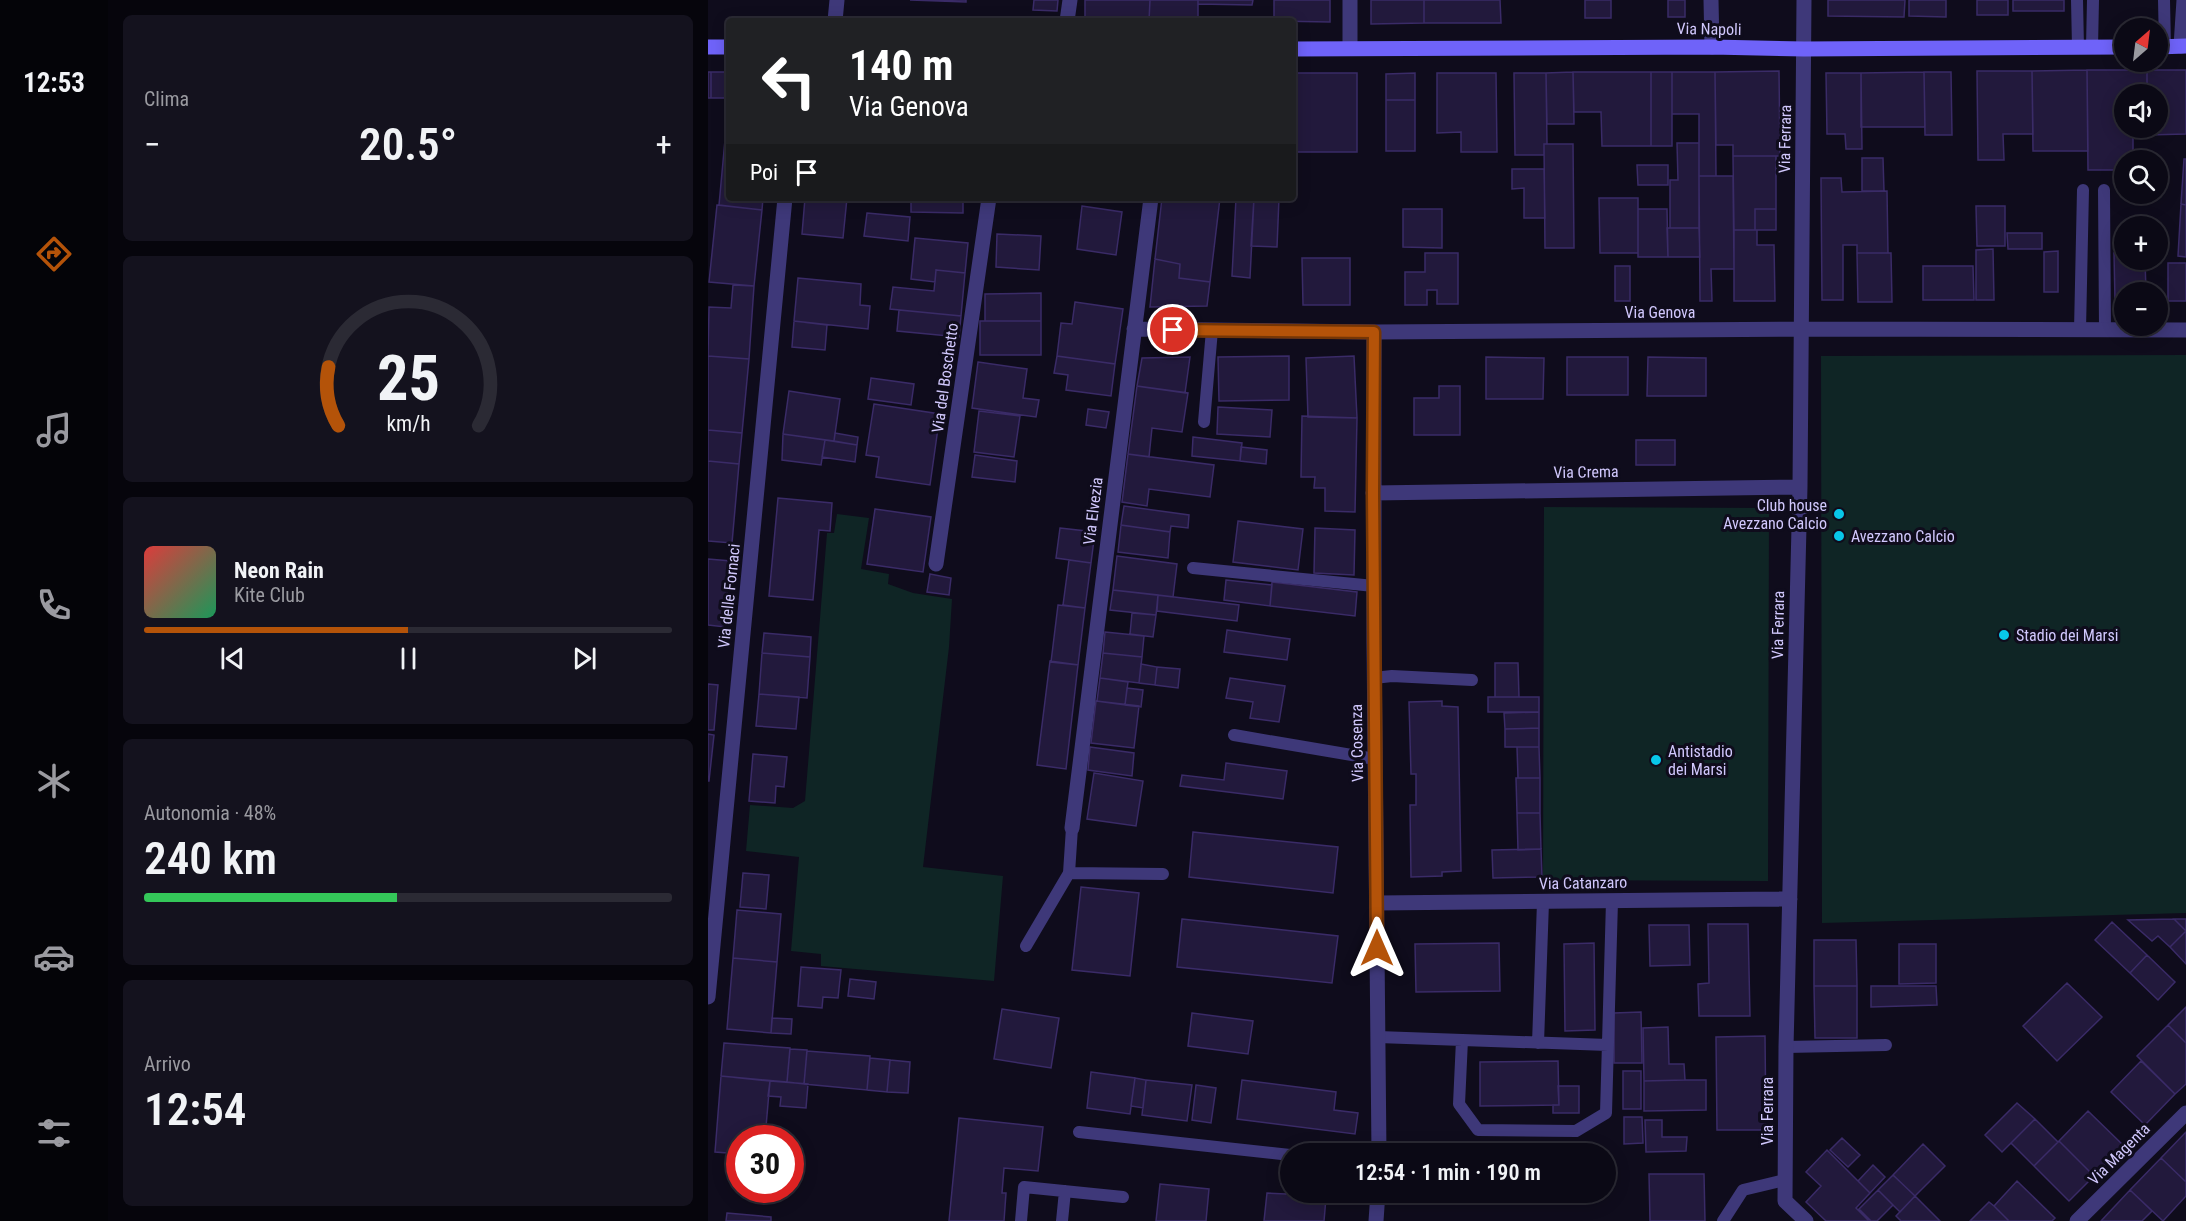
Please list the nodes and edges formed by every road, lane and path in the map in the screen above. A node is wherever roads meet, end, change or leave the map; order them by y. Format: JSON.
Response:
{"nodes":[{"id":1,"x":837,"y":0,"type":"edge"},
{"id":2,"x":1070,"y":0,"type":"edge"},
{"id":3,"x":1350,"y":0,"type":"edge"},
{"id":4,"x":1712,"y":0,"type":"edge"},
{"id":5,"x":1804,"y":0,"type":"edge"},
{"id":6,"x":2077,"y":0,"type":"edge"},
{"id":7,"x":2093,"y":0,"type":"edge"},
{"id":8,"x":2164,"y":0,"type":"edge"},
{"id":9,"x":2184,"y":0,"type":"edge"},
{"id":10,"x":835,"y":18,"type":"edge"},
{"id":11,"x":1067,"y":18,"type":"edge"},
{"id":12,"x":2163,"y":18,"type":"edge"},
{"id":13,"x":2184,"y":46,"type":"edge"},
{"id":14,"x":708,"y":47,"type":"edge"},
{"id":15,"x":726,"y":47,"type":"edge"},
{"id":16,"x":1712,"y":47,"type":"junction"},
{"id":17,"x":2085,"y":47,"type":"junction"},
{"id":18,"x":2114,"y":47,"type":"edge"},
{"id":19,"x":2168,"y":47,"type":"edge"},
{"id":20,"x":1350,"y":48,"type":"junction"},
{"id":21,"x":1296,"y":49,"type":"edge"},
{"id":22,"x":1804,"y":49,"type":"junction"},
{"id":23,"x":2083,"y":189,"type":"dead end"},
{"id":24,"x":2104,"y":190,"type":"dead end"},
{"id":25,"x":785,"y":201,"type":"edge"},
{"id":26,"x":989,"y":201,"type":"edge"},
{"id":27,"x":1151,"y":201,"type":"edge"},
{"id":28,"x":1134,"y":329,"type":"junction"},
{"id":29,"x":1800,"y":329,"type":"junction"},
{"id":30,"x":1212,"y":330,"type":"junction"},
{"id":31,"x":2080,"y":330,"type":"junction"},
{"id":32,"x":2105,"y":330,"type":"junction"},
{"id":33,"x":2186,"y":330,"type":"edge"},
{"id":34,"x":1374,"y":332,"type":"junction"},
{"id":35,"x":1204,"y":422,"type":"dead end"},
{"id":36,"x":1800,"y":487,"type":"junction"},
{"id":37,"x":1373,"y":493,"type":"junction"},
{"id":38,"x":936,"y":564,"type":"dead end"},
{"id":39,"x":1193,"y":568,"type":"dead end"},
{"id":40,"x":1374,"y":586,"type":"junction"},
{"id":41,"x":1374,"y":678,"type":"junction"},
{"id":42,"x":1472,"y":680,"type":"dead end"},
{"id":43,"x":1234,"y":735,"type":"dead end"},
{"id":44,"x":1375,"y":759,"type":"junction"},
{"id":45,"x":1072,"y":828,"type":"joint"},
{"id":46,"x":1069,"y":873,"type":"junction"},
{"id":47,"x":1163,"y":874,"type":"dead end"},
{"id":48,"x":1790,"y":899,"type":"junction"},
{"id":49,"x":1612,"y":901,"type":"junction"},
{"id":50,"x":1543,"y":902,"type":"junction"},
{"id":51,"x":1377,"y":903,"type":"junction"},
{"id":52,"x":712,"y":914,"type":"edge"},
{"id":53,"x":1026,"y":946,"type":"dead end"},
{"id":54,"x":708,"y":997,"type":"edge"},
{"id":55,"x":1378,"y":1037,"type":"junction"},
{"id":56,"x":1462,"y":1040,"type":"junction"},
{"id":57,"x":1538,"y":1043,"type":"junction"},
{"id":58,"x":1886,"y":1045,"type":"dead end"},
{"id":59,"x":1608,"y":1046,"type":"junction"},
{"id":60,"x":1786,"y":1047,"type":"junction"},
{"id":61,"x":2186,"y":1113,"type":"edge"},
{"id":62,"x":1078,"y":1132,"type":"dead end"},
{"id":63,"x":1379,"y":1143,"type":"edge"},
{"id":64,"x":1280,"y":1154,"type":"edge"},
{"id":65,"x":1785,"y":1180,"type":"junction"},
{"id":66,"x":1065,"y":1191,"type":"junction"},
{"id":67,"x":1123,"y":1197,"type":"dead end"},
{"id":68,"x":1377,"y":1203,"type":"edge"},
{"id":69,"x":1021,"y":1221,"type":"edge"},
{"id":70,"x":1062,"y":1221,"type":"edge"},
{"id":71,"x":1376,"y":1221,"type":"edge"},
{"id":72,"x":1723,"y":1221,"type":"edge"},
{"id":73,"x":1806,"y":1221,"type":"edge"},
{"id":74,"x":2077,"y":1221,"type":"edge"}],
"edges":[{"from":1,"to":10,"type":"street"},
{"from":2,"to":11,"type":"street"},
{"from":3,"to":20,"type":"street"},
{"from":4,"to":16,"type":"street"},
{"from":5,"to":22,"type":"street","name":"Via Ferrara"},
{"from":6,"to":17,"type":"lane"},
{"from":7,"to":17,"type":"lane"},
{"from":8,"to":12,"type":"lane"},
{"from":9,"to":13,"type":"street"},
{"from":13,"to":19,"type":"main road"},
{"from":14,"to":15,"type":"main road"},
{"from":16,"to":20,"type":"main road","name":"Via Napoli"},
{"from":16,"to":22,"type":"main road","name":"Via Napoli"},
{"from":17,"to":18,"type":"main road","name":"Via Napoli"},
{"from":17,"to":22,"type":"main road","name":"Via Napoli"},
{"from":20,"to":21,"type":"main road","name":"Via Napoli"},
{"from":22,"to":29,"type":"street","name":"Via Ferrara"},
{"from":23,"to":31,"type":"lane"},
{"from":24,"to":32,"type":"lane"},
{"from":25,"to":52,"type":"street","name":"Via delle Fornaci"},
{"from":26,"to":38,"type":"street","name":"Via del Boschetto"},
{"from":27,"to":28,"type":"street","name":"Via Elvezia"},
{"from":28,"to":30,"type":"street","name":"Via Genova"},
{"from":28,"to":45,"type":"street","name":"Via Elvezia"},
{"from":29,"to":31,"type":"street","name":"Via Genova"},
{"from":29,"to":34,"type":"street","name":"Via Genova"},
{"from":29,"to":36,"type":"street","name":"Via Ferrara"},
{"from":30,"to":34,"type":"street","name":"Via Genova"},
{"from":30,"to":35,"type":"lane"},
{"from":31,"to":32,"type":"street","name":"Via Genova"},
{"from":32,"to":33,"type":"street","name":"Via Genova"},
{"from":34,"to":37,"type":"street","name":"Via Cosenza"},
{"from":36,"to":37,"type":"street","name":"Via Crema"},
{"from":36,"to":48,"type":"street","name":"Via Ferrara"},
{"from":37,"to":40,"type":"street","name":"Via Cosenza"},
{"from":39,"to":40,"type":"lane"},
{"from":40,"to":41,"type":"street","name":"Via Cosenza"},
{"from":41,"to":42,"type":"lane"},
{"from":41,"to":44,"type":"street","name":"Via Cosenza"},
{"from":43,"to":44,"type":"lane"},
{"from":44,"to":51,"type":"street","name":"Via Cosenza"},
{"from":45,"to":46,"type":"lane"},
{"from":46,"to":47,"type":"lane"},
{"from":46,"to":53,"type":"lane"},
{"from":48,"to":49,"type":"street","name":"Via Catanzaro"},
{"from":48,"to":60,"type":"street","name":"Via Ferrara"},
{"from":49,"to":50,"type":"street","name":"Via Catanzaro"},
{"from":49,"to":59,"type":"lane"},
{"from":50,"to":51,"type":"street","name":"Via Catanzaro"},
{"from":50,"to":57,"type":"lane"},
{"from":51,"to":55,"type":"street","name":"Via Cosenza"},
{"from":52,"to":54,"type":"street","name":"Via delle Fornaci"},
{"from":55,"to":56,"type":"lane"},
{"from":55,"to":63,"type":"street","name":"Via Cosenza"},
{"from":56,"to":57,"type":"lane"},
{"from":56,"to":59,"type":"lane"},
{"from":57,"to":59,"type":"lane"},
{"from":58,"to":60,"type":"lane"},
{"from":60,"to":65,"type":"street","name":"Via Ferrara"},
{"from":61,"to":74,"type":"street","name":"Via Magenta"},
{"from":62,"to":64,"type":"lane"},
{"from":65,"to":72,"type":"lane"},
{"from":65,"to":73,"type":"street","name":"Via Ferrara"},
{"from":66,"to":67,"type":"lane"},
{"from":66,"to":69,"type":"lane"},
{"from":66,"to":70,"type":"lane"},
{"from":68,"to":71,"type":"street"}]}
